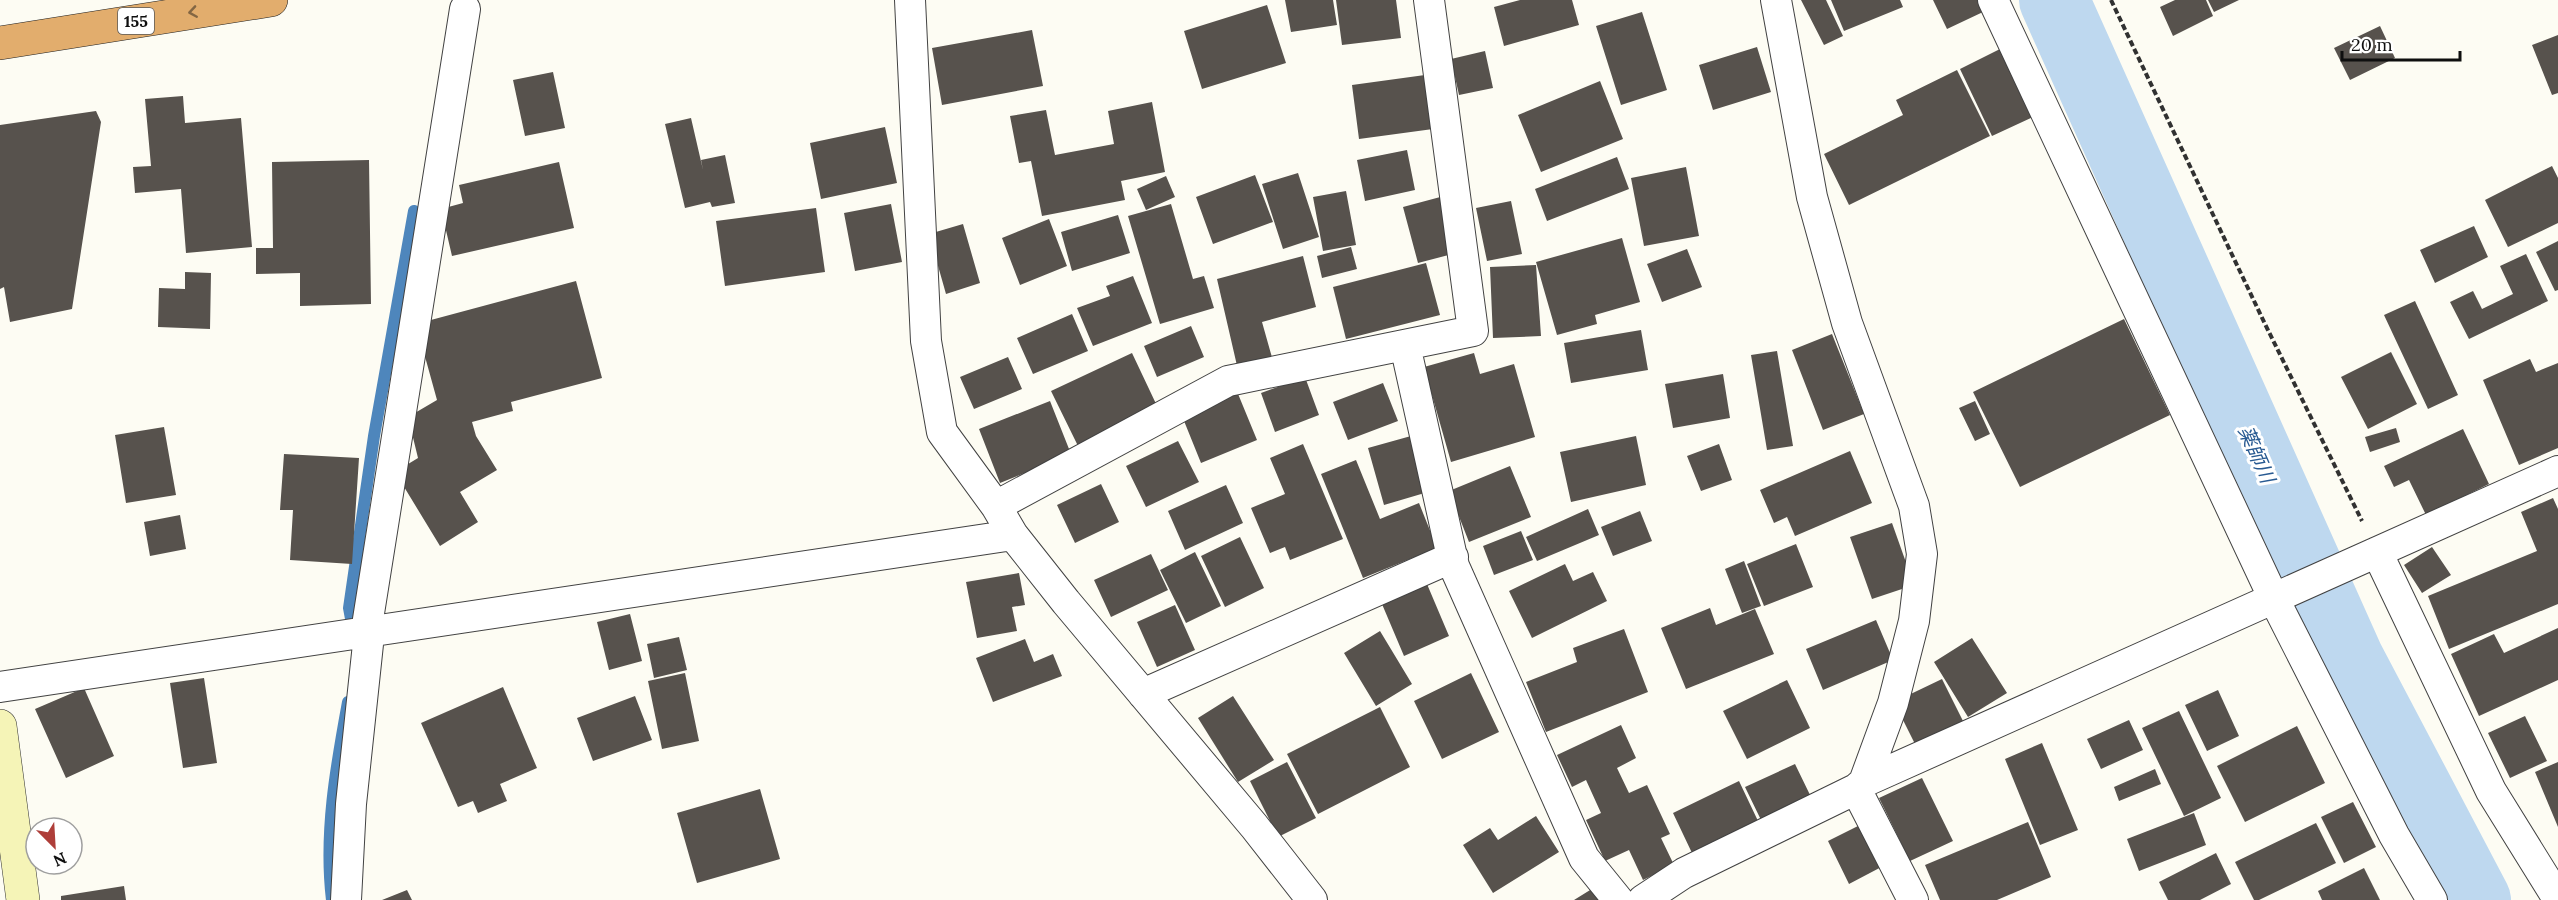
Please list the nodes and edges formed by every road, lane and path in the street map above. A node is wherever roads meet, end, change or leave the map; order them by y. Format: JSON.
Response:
{"nodes":[{"id":1,"x":272,"y":0,"type":"edge"},
{"id":2,"x":910,"y":0,"type":"edge"},
{"id":3,"x":1429,"y":0,"type":"edge"},
{"id":4,"x":1776,"y":0,"type":"edge"},
{"id":5,"x":1993,"y":0,"type":"edge"},
{"id":6,"x":2111,"y":0,"type":"edge"},
{"id":7,"x":465,"y":9,"type":"dead end"},
{"id":8,"x":0,"y":43,"type":"edge"},
{"id":9,"x":1405,"y":345,"type":"junction"},
{"id":10,"x":2558,"y":471,"type":"edge"},
{"id":11,"x":996,"y":506,"type":"junction"},
{"id":12,"x":1013,"y":535,"type":"junction"},
{"id":13,"x":2377,"y":552,"type":"junction"},
{"id":14,"x":1453,"y":557,"type":"junction"},
{"id":15,"x":2274,"y":599,"type":"junction"},
{"id":16,"x":366,"y":632,"type":"junction"},
{"id":17,"x":0,"y":687,"type":"edge"},
{"id":18,"x":1143,"y":694,"type":"junction"},
{"id":19,"x":0,"y":726,"type":"edge"},
{"id":20,"x":1860,"y":785,"type":"junction"},
{"id":21,"x":2548,"y":867,"type":"edge"},
{"id":22,"x":1647,"y":899,"type":"edge"},
{"id":23,"x":2558,"y":899,"type":"edge"},
{"id":24,"x":23,"y":900,"type":"edge"},
{"id":25,"x":346,"y":900,"type":"edge"},
{"id":26,"x":1311,"y":900,"type":"edge"},
{"id":27,"x":1618,"y":900,"type":"edge"},
{"id":28,"x":1913,"y":900,"type":"edge"},
{"id":29,"x":2432,"y":900,"type":"edge"}],
"edges":[{"from":1,"to":8,"type":"highway","number":"155","one_way":true},
{"from":2,"to":11,"type":"street"},
{"from":3,"to":9,"type":"street"},
{"from":4,"to":20,"type":"street"},
{"from":5,"to":15,"type":"street"},
{"from":6,"to":13,"type":"path"},
{"from":7,"to":16,"type":"street"},
{"from":9,"to":11,"type":"street"},
{"from":9,"to":14,"type":"street"},
{"from":10,"to":13,"type":"street"},
{"from":11,"to":12,"type":"street"},
{"from":12,"to":16,"type":"street"},
{"from":12,"to":18,"type":"street"},
{"from":13,"to":15,"type":"street"},
{"from":13,"to":21,"type":"street"},
{"from":14,"to":18,"type":"street"},
{"from":14,"to":27,"type":"street"},
{"from":15,"to":20,"type":"street"},
{"from":15,"to":29,"type":"street"},
{"from":16,"to":17,"type":"street"},
{"from":16,"to":25,"type":"street"},
{"from":18,"to":26,"type":"street"},
{"from":19,"to":24,"type":"street"},
{"from":20,"to":22,"type":"street"},
{"from":20,"to":28,"type":"street"},
{"from":21,"to":23,"type":"street"}]}
